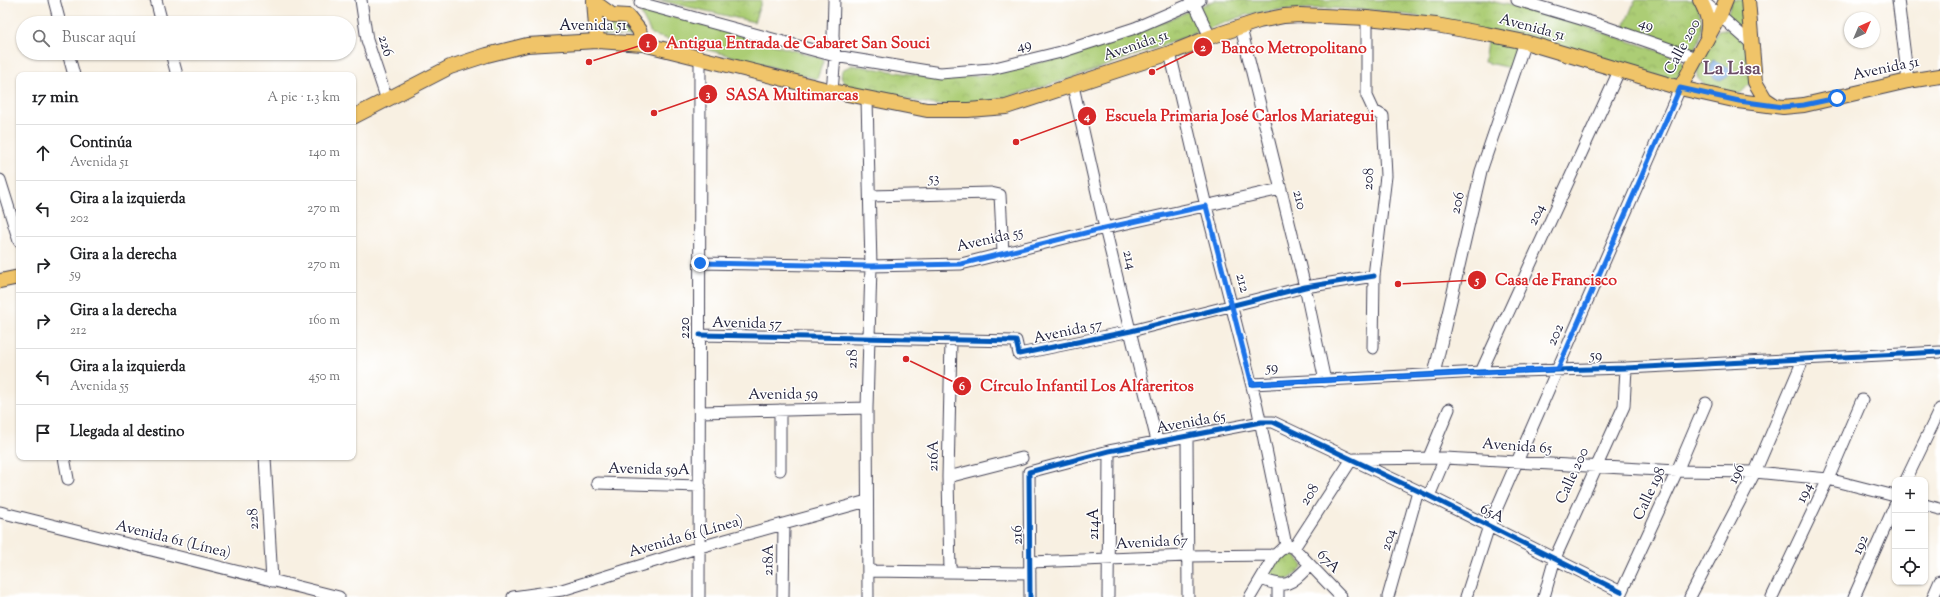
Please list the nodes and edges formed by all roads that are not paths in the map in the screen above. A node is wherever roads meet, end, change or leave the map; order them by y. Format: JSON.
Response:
{"nodes":[{"id":1,"x":54,"y":0,"type":"edge"},
{"id":2,"x":156,"y":0,"type":"edge"},
{"id":3,"x":361,"y":0,"type":"edge"},
{"id":4,"x":834,"y":0,"type":"edge"},
{"id":5,"x":1517,"y":0,"type":"edge"},
{"id":6,"x":1701,"y":0,"type":"edge"},
{"id":7,"x":1726,"y":0,"type":"edge"},
{"id":8,"x":1748,"y":0,"type":"edge"},
{"id":9,"x":1898,"y":0,"type":"edge"},
{"id":10,"x":594,"y":1,"type":"edge"},
{"id":11,"x":641,"y":1,"type":"edge"},
{"id":12,"x":1197,"y":1,"type":"edge"},
{"id":13,"x":612,"y":15,"type":"junction"},
{"id":14,"x":1720,"y":15,"type":"junction"},
{"id":15,"x":58,"y":16,"type":"edge"},
{"id":16,"x":160,"y":16,"type":"edge"},
{"id":17,"x":628,"y":16,"type":"junction"},
{"id":18,"x":1367,"y":18,"type":"junction"},
{"id":19,"x":1241,"y":28,"type":"junction"},
{"id":20,"x":596,"y":34,"type":"junction"},
{"id":21,"x":1210,"y":37,"type":"junction"},
{"id":22,"x":1707,"y":39,"type":"junction"},
{"id":23,"x":1525,"y":42,"type":"junction"},
{"id":24,"x":643,"y":44,"type":"junction"},
{"id":25,"x":1753,"y":45,"type":"junction"},
{"id":26,"x":1170,"y":53,"type":"junction"},
{"id":27,"x":835,"y":56,"type":"junction"},
{"id":28,"x":1696,"y":58,"type":"junction"},
{"id":29,"x":700,"y":59,"type":"junction"},
{"id":30,"x":70,"y":60,"type":"edge"},
{"id":31,"x":173,"y":60,"type":"edge"},
{"id":32,"x":1619,"y":71,"type":"junction"},
{"id":33,"x":73,"y":72,"type":"edge"},
{"id":34,"x":176,"y":72,"type":"edge"},
{"id":35,"x":1940,"y":76,"type":"edge"},
{"id":36,"x":1908,"y":81,"type":"junction"},
{"id":37,"x":1755,"y":82,"type":"junction"},
{"id":38,"x":1074,"y":86,"type":"junction"},
{"id":39,"x":1680,"y":88,"type":"junction"},
{"id":40,"x":832,"y":91,"type":"junction"},
{"id":41,"x":1704,"y":93,"type":"junction"},
{"id":42,"x":867,"y":98,"type":"junction"},
{"id":43,"x":387,"y":100,"type":"junction"},
{"id":44,"x":1739,"y":101,"type":"junction"},
{"id":45,"x":1774,"y":105,"type":"junction"},
{"id":46,"x":356,"y":116,"type":"edge"},
{"id":47,"x":0,"y":180,"type":"edge"},
{"id":48,"x":1281,"y":189,"type":"junction"},
{"id":49,"x":870,"y":196,"type":"junction"},
{"id":50,"x":1206,"y":206,"type":"junction"},
{"id":51,"x":1105,"y":228,"type":"junction"},
{"id":52,"x":16,"y":231,"type":"edge"},
{"id":53,"x":1003,"y":253,"type":"junction"},
{"id":54,"x":700,"y":263,"type":"junction"},
{"id":55,"x":871,"y":266,"type":"junction"},
{"id":56,"x":1374,"y":276,"type":"junction"},
{"id":57,"x":16,"y":278,"type":"edge"},
{"id":58,"x":0,"y":281,"type":"edge"},
{"id":59,"x":1305,"y":287,"type":"junction"},
{"id":60,"x":1232,"y":306,"type":"junction"},
{"id":61,"x":1131,"y":331,"type":"junction"},
{"id":62,"x":700,"y":335,"type":"junction"},
{"id":63,"x":869,"y":339,"type":"junction"},
{"id":64,"x":951,"y":340,"type":"junction"},
{"id":65,"x":1373,"y":348,"type":"dead end"},
{"id":66,"x":1940,"y":352,"type":"edge"},
{"id":67,"x":1803,"y":360,"type":"junction"},
{"id":68,"x":1626,"y":368,"type":"junction"},
{"id":69,"x":1558,"y":369,"type":"junction"},
{"id":70,"x":1482,"y":372,"type":"junction"},
{"id":71,"x":1434,"y":374,"type":"junction"},
{"id":72,"x":1325,"y":381,"type":"junction"},
{"id":73,"x":1252,"y":384,"type":"junction"},
{"id":74,"x":1862,"y":400,"type":"dead end"},
{"id":75,"x":1706,"y":403,"type":"dead end"},
{"id":76,"x":867,"y":408,"type":"junction"},
{"id":77,"x":1449,"y":409,"type":"dead end"},
{"id":78,"x":1940,"y":409,"type":"edge"},
{"id":79,"x":780,"y":410,"type":"junction"},
{"id":80,"x":700,"y":412,"type":"junction"},
{"id":81,"x":1261,"y":422,"type":"junction"},
{"id":82,"x":1187,"y":436,"type":"junction"},
{"id":83,"x":1158,"y":441,"type":"junction"},
{"id":84,"x":1109,"y":450,"type":"junction"},
{"id":85,"x":1429,"y":457,"type":"junction"},
{"id":86,"x":1022,"y":458,"type":"dead end"},
{"id":87,"x":1445,"y":458,"type":"junction"},
{"id":88,"x":1352,"y":459,"type":"junction"},
{"id":89,"x":65,"y":460,"type":"edge"},
{"id":90,"x":265,"y":460,"type":"edge"},
{"id":91,"x":1516,"y":462,"type":"junction"},
{"id":92,"x":1595,"y":468,"type":"junction"},
{"id":93,"x":780,"y":470,"type":"dead end"},
{"id":94,"x":1029,"y":472,"type":"joint"},
{"id":95,"x":1677,"y":472,"type":"junction"},
{"id":96,"x":1755,"y":472,"type":"junction"},
{"id":97,"x":948,"y":477,"type":"junction"},
{"id":98,"x":1907,"y":477,"type":"edge"},
{"id":99,"x":68,"y":479,"type":"dead end"},
{"id":100,"x":1828,"y":479,"type":"junction"},
{"id":101,"x":597,"y":484,"type":"dead end"},
{"id":102,"x":700,"y":486,"type":"junction"},
{"id":103,"x":1418,"y":491,"type":"junction"},
{"id":104,"x":1892,"y":495,"type":"edge"},
{"id":105,"x":1429,"y":496,"type":"junction"},
{"id":106,"x":867,"y":501,"type":"junction"},
{"id":107,"x":1928,"y":506,"type":"edge"},
{"id":108,"x":1940,"y":509,"type":"edge"},
{"id":109,"x":1892,"y":511,"type":"edge"},
{"id":110,"x":0,"y":512,"type":"edge"},
{"id":111,"x":784,"y":525,"type":"junction"},
{"id":112,"x":1489,"y":526,"type":"junction"},
{"id":113,"x":700,"y":546,"type":"junction"},
{"id":114,"x":1290,"y":546,"type":"junction"},
{"id":115,"x":1275,"y":555,"type":"junction"},
{"id":116,"x":1188,"y":556,"type":"junction"},
{"id":117,"x":1555,"y":558,"type":"junction"},
{"id":118,"x":1109,"y":560,"type":"junction"},
{"id":119,"x":1310,"y":565,"type":"junction"},
{"id":120,"x":1030,"y":568,"type":"junction"},
{"id":121,"x":868,"y":571,"type":"junction"},
{"id":122,"x":950,"y":572,"type":"junction"},
{"id":123,"x":1261,"y":578,"type":"junction"},
{"id":124,"x":272,"y":581,"type":"junction"},
{"id":125,"x":1940,"y":581,"type":"edge"},
{"id":126,"x":1278,"y":585,"type":"junction"},
{"id":127,"x":563,"y":594,"type":"edge"},
{"id":128,"x":1620,"y":595,"type":"edge"},
{"id":129,"x":339,"y":597,"type":"edge"},
{"id":130,"x":512,"y":597,"type":"edge"},
{"id":131,"x":698,"y":597,"type":"edge"},
{"id":132,"x":783,"y":597,"type":"edge"},
{"id":133,"x":868,"y":597,"type":"edge"},
{"id":134,"x":1030,"y":597,"type":"edge"},
{"id":135,"x":1108,"y":597,"type":"edge"},
{"id":136,"x":1188,"y":597,"type":"edge"},
{"id":137,"x":1250,"y":597,"type":"edge"},
{"id":138,"x":1278,"y":597,"type":"edge"},
{"id":139,"x":1341,"y":597,"type":"edge"},
{"id":140,"x":1388,"y":597,"type":"edge"},
{"id":141,"x":1466,"y":597,"type":"edge"},
{"id":142,"x":1544,"y":597,"type":"edge"},
{"id":143,"x":1690,"y":597,"type":"edge"},
{"id":144,"x":1772,"y":597,"type":"edge"},
{"id":145,"x":1854,"y":597,"type":"edge"},
{"id":146,"x":1933,"y":597,"type":"edge"}],
"edges":[{"from":1,"to":15,"type":"street"},
{"from":2,"to":16,"type":"street"},
{"from":3,"to":43,"type":"street","name":"226"},
{"from":4,"to":27,"type":"street"},
{"from":5,"to":28,"type":"street","name":"49"},
{"from":6,"to":14,"type":"street"},
{"from":6,"to":22,"type":"main road"},
{"from":7,"to":14,"type":"main road","name":"Calle 200"},
{"from":8,"to":25,"type":"main road"},
{"from":9,"to":36,"type":"street"},
{"from":10,"to":13,"type":"main road"},
{"from":10,"to":20,"type":"main road"},
{"from":11,"to":17,"type":"street"},
{"from":11,"to":27,"type":"street","name":"49"},
{"from":12,"to":21,"type":"street"},
{"from":12,"to":27,"type":"street","name":"49"},
{"from":13,"to":17,"type":"main road"},
{"from":13,"to":20,"type":"main road"},
{"from":14,"to":22,"type":"main road","name":"Calle 200"},
{"from":14,"to":25,"type":"street"},
{"from":17,"to":24,"type":"main road"},
{"from":18,"to":19,"type":"main road","name":"Avenida 51"},
{"from":18,"to":23,"type":"main road","name":"Avenida 51"},
{"from":18,"to":56,"type":"street","name":"208"},
{"from":19,"to":21,"type":"main road","name":"Avenida 51"},
{"from":19,"to":48,"type":"street","name":"210"},
{"from":20,"to":24,"type":"main road","name":"Avenida 51"},
{"from":20,"to":43,"type":"main road","name":"Avenida 51"},
{"from":21,"to":26,"type":"main road","name":"Avenida 51"},
{"from":22,"to":28,"type":"main road","name":"Calle 200"},
{"from":23,"to":32,"type":"main road","name":"Avenida 51"},
{"from":23,"to":71,"type":"street","name":"206"},
{"from":24,"to":29,"type":"main road","name":"Avenida 51"},
{"from":25,"to":37,"type":"main road"},
{"from":26,"to":38,"type":"main road","name":"Avenida 51"},
{"from":26,"to":50,"type":"street","name":"212"},
{"from":27,"to":40,"type":"street"},
{"from":28,"to":39,"type":"main road","name":"Calle 200"},
{"from":28,"to":41,"type":"main road"},
{"from":29,"to":40,"type":"main road","name":"Avenida 51"},
{"from":29,"to":54,"type":"street","name":"220"},
{"from":30,"to":33,"type":"street"},
{"from":31,"to":34,"type":"street"},
{"from":32,"to":39,"type":"main road","name":"Avenida 51"},
{"from":32,"to":70,"type":"street","name":"204"},
{"from":35,"to":36,"type":"main road","name":"Avenida 51"},
{"from":36,"to":45,"type":"main road","name":"Avenida 51"},
{"from":37,"to":44,"type":"main road"},
{"from":37,"to":45,"type":"main road"},
{"from":38,"to":42,"type":"main road","name":"Avenida 51"},
{"from":38,"to":51,"type":"street","name":"214"},
{"from":39,"to":41,"type":"main road","name":"Avenida 51"},
{"from":39,"to":69,"type":"street","name":"202"},
{"from":40,"to":42,"type":"main road","name":"Avenida 51"},
{"from":41,"to":44,"type":"main road","name":"Avenida 51"},
{"from":42,"to":49,"type":"street","name":"218"},
{"from":43,"to":46,"type":"main road","name":"Avenida 51"},
{"from":44,"to":45,"type":"main road","name":"Avenida 51"},
{"from":47,"to":52,"type":"street"},
{"from":48,"to":50,"type":"street","name":"Avenida 55"},
{"from":48,"to":59,"type":"street","name":"210"},
{"from":49,"to":53,"type":"street","name":"53"},
{"from":49,"to":55,"type":"street","name":"218"},
{"from":50,"to":51,"type":"street","name":"Avenida 55"},
{"from":50,"to":60,"type":"street","name":"212"},
{"from":51,"to":53,"type":"street","name":"Avenida 55"},
{"from":51,"to":61,"type":"street","name":"214"},
{"from":53,"to":55,"type":"street","name":"Avenida 55"},
{"from":54,"to":55,"type":"street","name":"Avenida 55"},
{"from":54,"to":62,"type":"street","name":"220"},
{"from":55,"to":63,"type":"street","name":"218"},
{"from":56,"to":59,"type":"street","name":"Avenida 57"},
{"from":56,"to":65,"type":"street","name":"208"},
{"from":57,"to":58,"type":"main road"},
{"from":59,"to":60,"type":"street","name":"Avenida 57"},
{"from":59,"to":72,"type":"street","name":"210"},
{"from":60,"to":61,"type":"street","name":"Avenida 57"},
{"from":60,"to":73,"type":"street","name":"212"},
{"from":61,"to":64,"type":"street","name":"Avenida 57"},
{"from":61,"to":83,"type":"street","name":"214"},
{"from":62,"to":63,"type":"street","name":"Avenida 57"},
{"from":62,"to":80,"type":"street","name":"220"},
{"from":63,"to":64,"type":"street","name":"Avenida 57"},
{"from":63,"to":76,"type":"street","name":"218"},
{"from":64,"to":97,"type":"street","name":"216A"},
{"from":66,"to":67,"type":"street","name":"59"},
{"from":67,"to":68,"type":"street","name":"59"},
{"from":67,"to":96,"type":"street","name":"196"},
{"from":68,"to":69,"type":"street","name":"59"},
{"from":68,"to":92,"type":"street","name":"Calle 200"},
{"from":69,"to":70,"type":"street","name":"59"},
{"from":69,"to":91,"type":"street","name":"202"},
{"from":70,"to":71,"type":"street","name":"59"},
{"from":71,"to":72,"type":"street","name":"59"},
{"from":72,"to":73,"type":"street","name":"59"},
{"from":73,"to":81,"type":"street","name":"212"},
{"from":74,"to":100,"type":"street","name":"194"},
{"from":75,"to":95,"type":"street","name":"Calle 198"},
{"from":76,"to":79,"type":"street","name":"Avenida 59"},
{"from":76,"to":106,"type":"street","name":"218"},
{"from":77,"to":85,"type":"street"},
{"from":78,"to":98,"type":"street"},
{"from":79,"to":80,"type":"street","name":"Avenida 59"},
{"from":79,"to":93,"type":"street"},
{"from":80,"to":102,"type":"street","name":"220"},
{"from":81,"to":82,"type":"street","name":"Avenida 65"},
{"from":81,"to":88,"type":"street","name":"Avenida 65"},
{"from":81,"to":114,"type":"street","name":"212"},
{"from":82,"to":83,"type":"street","name":"Avenida 65"},
{"from":82,"to":116,"type":"street"},
{"from":83,"to":84,"type":"street","name":"Avenida 65"},
{"from":84,"to":94,"type":"street","name":"Avenida 65"},
{"from":84,"to":118,"type":"street","name":"214A"},
{"from":85,"to":87,"type":"street","name":"Avenida 65"},
{"from":85,"to":88,"type":"street","name":"Avenida 65"},
{"from":86,"to":97,"type":"street"},
{"from":87,"to":91,"type":"street","name":"Avenida 65"},
{"from":87,"to":105,"type":"street"},
{"from":88,"to":103,"type":"street","name":"65A"},
{"from":88,"to":114,"type":"street","name":"208"},
{"from":89,"to":99,"type":"street"},
{"from":90,"to":124,"type":"street","name":"228"},
{"from":91,"to":92,"type":"street","name":"Avenida 65"},
{"from":91,"to":112,"type":"street","name":"202"},
{"from":92,"to":95,"type":"street","name":"Avenida 65"},
{"from":92,"to":117,"type":"street","name":"Calle 200"},
{"from":94,"to":120,"type":"street","name":"216"},
{"from":95,"to":96,"type":"street","name":"Avenida 65"},
{"from":95,"to":128,"type":"street","name":"Calle 198"},
{"from":96,"to":100,"type":"street","name":"Avenida 65"},
{"from":96,"to":143,"type":"street","name":"196"},
{"from":97,"to":122,"type":"street","name":"216A"},
{"from":100,"to":104,"type":"street","name":"Avenida 65"},
{"from":100,"to":144,"type":"street","name":"194"},
{"from":101,"to":102,"type":"street","name":"Avenida 59A"},
{"from":102,"to":113,"type":"street","name":"220"},
{"from":103,"to":105,"type":"street","name":"65A"},
{"from":103,"to":140,"type":"street","name":"204"},
{"from":105,"to":112,"type":"street","name":"65A"},
{"from":106,"to":111,"type":"street","name":"Avenida 61 (Línea)"},
{"from":106,"to":121,"type":"street","name":"218"},
{"from":107,"to":108,"type":"street"},
{"from":109,"to":145,"type":"street","name":"192"},
{"from":110,"to":124,"type":"street","name":"Avenida 61 (Línea)"},
{"from":111,"to":113,"type":"street","name":"Avenida 61 (Línea)"},
{"from":111,"to":132,"type":"street","name":"218A"},
{"from":112,"to":117,"type":"street","name":"65A"},
{"from":112,"to":141,"type":"street","name":"202"},
{"from":113,"to":127,"type":"street","name":"Avenida 61 (Línea)"},
{"from":113,"to":131,"type":"street","name":"220"},
{"from":114,"to":115,"type":"street","name":"208"},
{"from":114,"to":119,"type":"street","name":"67A"},
{"from":115,"to":116,"type":"street","name":"Avenida 67"},
{"from":115,"to":123,"type":"street"},
{"from":116,"to":118,"type":"street","name":"Avenida 67"},
{"from":116,"to":136,"type":"street"},
{"from":117,"to":128,"type":"street","name":"65A"},
{"from":117,"to":142,"type":"street","name":"Calle 200"},
{"from":118,"to":120,"type":"street","name":"Avenida 67"},
{"from":118,"to":135,"type":"street","name":"214A"},
{"from":119,"to":126,"type":"street"},
{"from":119,"to":139,"type":"street","name":"67A"},
{"from":120,"to":122,"type":"street","name":"Avenida 67"},
{"from":120,"to":134,"type":"street","name":"216"},
{"from":121,"to":122,"type":"street","name":"Avenida 67"},
{"from":121,"to":133,"type":"street","name":"218"},
{"from":123,"to":126,"type":"street"},
{"from":123,"to":137,"type":"street"},
{"from":124,"to":129,"type":"street","name":"Avenida 61 (Línea)"},
{"from":125,"to":146,"type":"street"},
{"from":126,"to":138,"type":"street"},
{"from":127,"to":130,"type":"street","name":"Avenida 61 (Línea)"}]}
